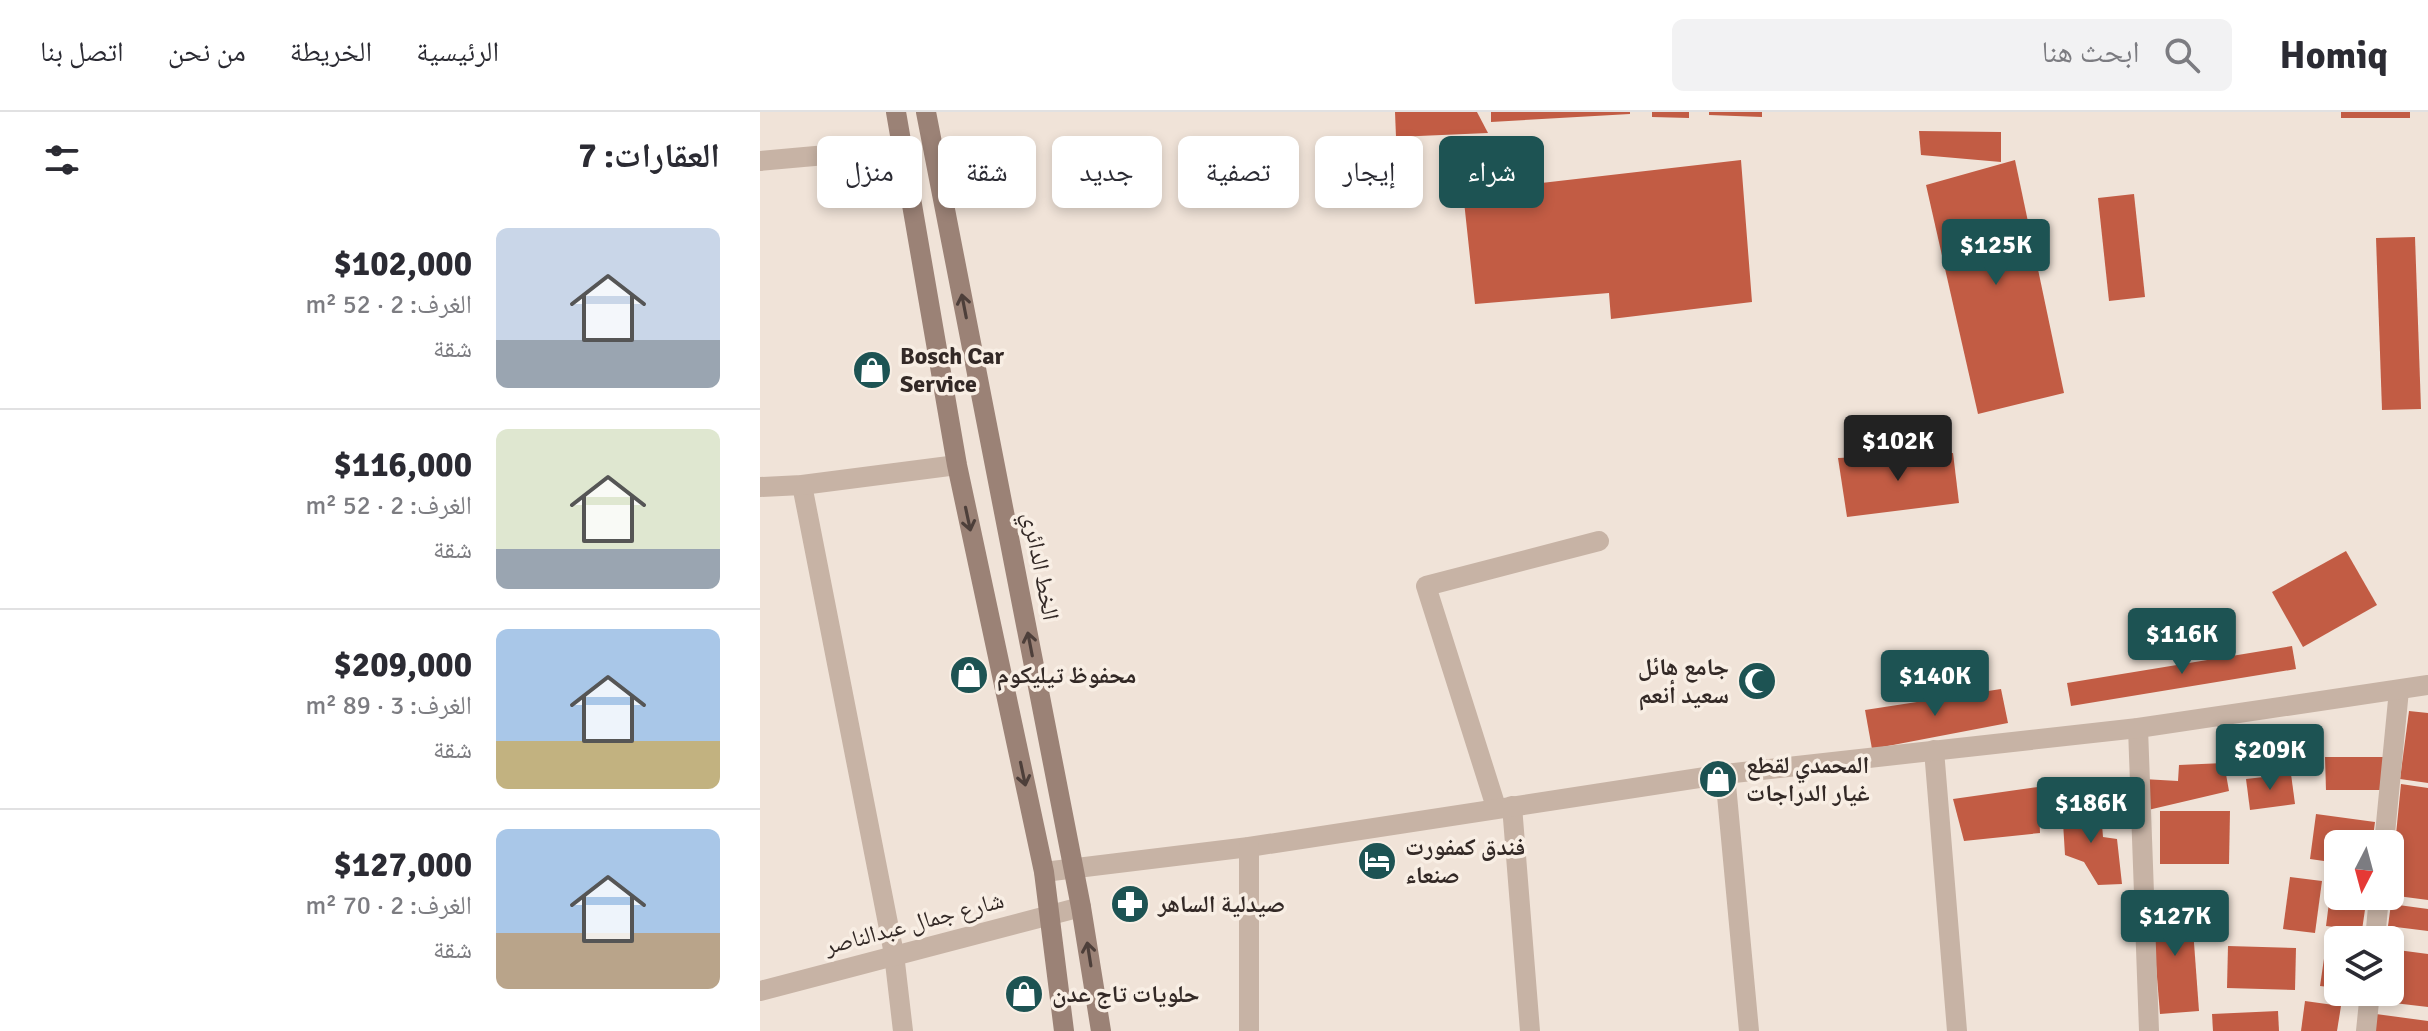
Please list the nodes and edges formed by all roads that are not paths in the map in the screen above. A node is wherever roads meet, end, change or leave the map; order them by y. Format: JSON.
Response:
{"nodes":[{"id":1,"x":896,"y":112,"type":"edge"},
{"id":2,"x":926,"y":112,"type":"edge"},
{"id":3,"x":901,"y":136,"type":"edge"},
{"id":4,"x":817,"y":156,"type":"edge"},
{"id":5,"x":760,"y":161,"type":"edge"},
{"id":6,"x":914,"y":208,"type":"edge"},
{"id":7,"x":957,"y":465,"type":"junction"},
{"id":8,"x":802,"y":485,"type":"junction"},
{"id":9,"x":760,"y":487,"type":"edge"},
{"id":10,"x":1599,"y":541,"type":"dead end"},
{"id":11,"x":2428,"y":685,"type":"edge"},
{"id":12,"x":2399,"y":690,"type":"junction"},
{"id":13,"x":2138,"y":728,"type":"junction"},
{"id":14,"x":1934,"y":750,"type":"junction"},
{"id":15,"x":1725,"y":774,"type":"junction"},
{"id":16,"x":1504,"y":806,"type":"junction"},
{"id":17,"x":2385,"y":830,"type":"edge"},
{"id":18,"x":1249,"y":847,"type":"junction"},
{"id":19,"x":1073,"y":867,"type":"junction"},
{"id":20,"x":1044,"y":872,"type":"junction"},
{"id":21,"x":1081,"y":907,"type":"junction"},
{"id":22,"x":1049,"y":914,"type":"junction"},
{"id":23,"x":894,"y":954,"type":"junction"},
{"id":24,"x":760,"y":991,"type":"edge"},
{"id":25,"x":2369,"y":1006,"type":"edge"},
{"id":26,"x":903,"y":1031,"type":"edge"},
{"id":27,"x":1064,"y":1031,"type":"edge"},
{"id":28,"x":1101,"y":1031,"type":"edge"},
{"id":29,"x":1249,"y":1031,"type":"edge"},
{"id":30,"x":1530,"y":1031,"type":"edge"},
{"id":31,"x":1749,"y":1031,"type":"edge"},
{"id":32,"x":1957,"y":1031,"type":"edge"},
{"id":33,"x":2149,"y":1031,"type":"edge"},
{"id":34,"x":2366,"y":1031,"type":"edge"}],
"edges":[{"from":1,"to":3,"type":"main road"},
{"from":19,"to":2,"type":"main road","name":"الخط الدائري","one_way":true},
{"from":4,"to":5,"type":"street"},
{"from":6,"to":7,"type":"main road"},
{"from":7,"to":8,"type":"street"},
{"from":7,"to":20,"type":"main road","one_way":true},
{"from":8,"to":9,"type":"street"},
{"from":8,"to":23,"type":"street"},
{"from":10,"to":16,"type":"street"},
{"from":11,"to":12,"type":"street"},
{"from":12,"to":13,"type":"street"},
{"from":12,"to":17,"type":"street"},
{"from":13,"to":14,"type":"street"},
{"from":13,"to":33,"type":"street"},
{"from":14,"to":15,"type":"street"},
{"from":14,"to":32,"type":"street"},
{"from":15,"to":16,"type":"street"},
{"from":15,"to":31,"type":"street"},
{"from":16,"to":18,"type":"street"},
{"from":16,"to":30,"type":"street"},
{"from":18,"to":19,"type":"street"},
{"from":18,"to":29,"type":"street"},
{"from":19,"to":20,"type":"street"},
{"from":19,"to":21,"type":"main road","name":"الخط الدائري"},
{"from":20,"to":22,"type":"main road"},
{"from":21,"to":22,"type":"street","name":"شارع جمال عبدالناصر"},
{"from":28,"to":21,"type":"main road","name":"الخط الدائري","one_way":true},
{"from":22,"to":23,"type":"street","name":"شارع جمال عبدالناصر"},
{"from":22,"to":27,"type":"main road"},
{"from":23,"to":24,"type":"street","name":"شارع جمال عبدالناصر"},
{"from":23,"to":26,"type":"street"},
{"from":25,"to":34,"type":"street"}]}
